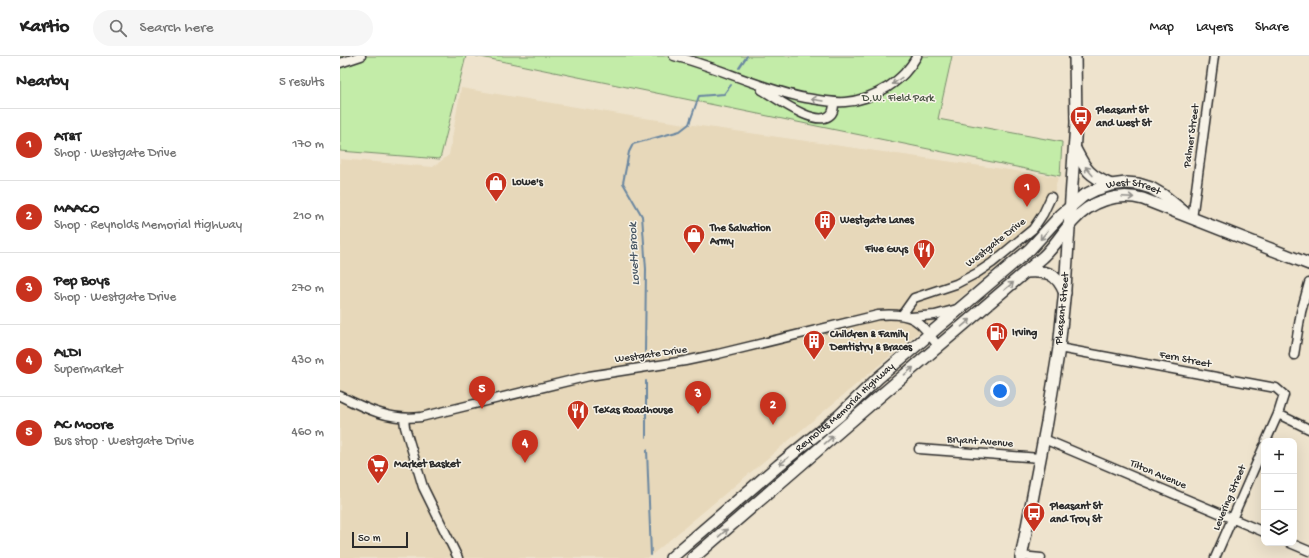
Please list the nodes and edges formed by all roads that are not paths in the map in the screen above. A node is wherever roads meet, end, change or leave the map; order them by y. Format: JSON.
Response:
{"nodes":[{"id":1,"x":361,"y":56,"type":"edge"},
{"id":2,"x":674,"y":56,"type":"edge"},
{"id":3,"x":917,"y":56,"type":"edge"},
{"id":4,"x":1075,"y":56,"type":"edge"},
{"id":5,"x":1214,"y":56,"type":"edge"},
{"id":6,"x":340,"y":63,"type":"edge"},
{"id":7,"x":745,"y":81,"type":"junction"},
{"id":8,"x":834,"y":102,"type":"junction"},
{"id":9,"x":1074,"y":148,"type":"junction"},
{"id":10,"x":1111,"y":185,"type":"junction"},
{"id":11,"x":1051,"y":197,"type":"dead end"},
{"id":12,"x":1070,"y":206,"type":"junction"},
{"id":13,"x":1192,"y":219,"type":"junction"},
{"id":14,"x":1069,"y":226,"type":"junction"},
{"id":15,"x":1309,"y":264,"type":"edge"},
{"id":16,"x":1026,"y":272,"type":"junction"},
{"id":17,"x":1309,"y":283,"type":"edge"},
{"id":18,"x":1065,"y":294,"type":"junction"},
{"id":19,"x":961,"y":308,"type":"junction"},
{"id":20,"x":907,"y":316,"type":"junction"},
{"id":21,"x":930,"y":334,"type":"junction"},
{"id":22,"x":938,"y":346,"type":"junction"},
{"id":23,"x":1059,"y":348,"type":"junction"},
{"id":24,"x":1294,"y":355,"type":"dead end"},
{"id":25,"x":340,"y":396,"type":"edge"},
{"id":26,"x":1278,"y":414,"type":"junction"},
{"id":27,"x":404,"y":418,"type":"junction"},
{"id":28,"x":1309,"y":428,"type":"edge"},
{"id":29,"x":1267,"y":438,"type":"edge"},
{"id":30,"x":1044,"y":439,"type":"junction"},
{"id":31,"x":919,"y":449,"type":"dead end"},
{"id":32,"x":1261,"y":453,"type":"edge"},
{"id":33,"x":1040,"y":458,"type":"junction"},
{"id":34,"x":1233,"y":519,"type":"junction"},
{"id":35,"x":1261,"y":531,"type":"edge"},
{"id":36,"x":1297,"y":546,"type":"edge"},
{"id":37,"x":1309,"y":551,"type":"edge"},
{"id":38,"x":697,"y":556,"type":"edge"},
{"id":39,"x":1021,"y":557,"type":"edge"},
{"id":40,"x":458,"y":558,"type":"edge"},
{"id":41,"x":671,"y":558,"type":"edge"},
{"id":42,"x":1041,"y":558,"type":"edge"},
{"id":43,"x":1215,"y":558,"type":"edge"}],
"edges":[{"from":1,"to":6,"type":"street"},
{"from":2,"to":7,"type":"street"},
{"from":3,"to":8,"type":"street","one_way":true},
{"from":4,"to":9,"type":"main road","name":"Pleasant Street"},
{"from":5,"to":13,"type":"street","name":"Palmer Street"},
{"from":8,"to":7,"type":"street","one_way":true},
{"from":7,"to":8,"type":"street"},
{"from":10,"to":9,"type":"main road","one_way":true},
{"from":9,"to":12,"type":"main road","name":"Pleasant Street"},
{"from":10,"to":12,"type":"main road","name":"West Street"},
{"from":10,"to":13,"type":"main road","name":"West Street"},
{"from":11,"to":20,"type":"street","name":"Westgate Drive"},
{"from":12,"to":14,"type":"main road","name":"Pleasant Street"},
{"from":12,"to":19,"type":"main road","name":"Reynolds Memorial Highway","one_way":true},
{"from":14,"to":13,"type":"main road","name":"West Street","one_way":true},
{"from":13,"to":15,"type":"main road","name":"West Street"},
{"from":14,"to":16,"type":"main road","name":"Reynolds Memorial Highway"},
{"from":14,"to":18,"type":"main road","name":"Pleasant Street"},
{"from":16,"to":18,"type":"main road"},
{"from":22,"to":16,"type":"main road","name":"Reynolds Memorial Highway","one_way":true},
{"from":17,"to":24,"type":"street"},
{"from":18,"to":23,"type":"main road","name":"Pleasant Street"},
{"from":19,"to":20,"type":"street"},
{"from":19,"to":21,"type":"main road","name":"Reynolds Memorial Highway"},
{"from":20,"to":21,"type":"street"},
{"from":20,"to":27,"type":"street","name":"Westgate Drive"},
{"from":21,"to":22,"type":"street"},
{"from":21,"to":41,"type":"main road","name":"Reynolds Memorial Highway","one_way":true},
{"from":38,"to":22,"type":"main road","name":"Reynolds Memorial Highway","one_way":true},
{"from":23,"to":26,"type":"street","name":"Fern Street"},
{"from":23,"to":30,"type":"main road","name":"Pleasant Street"},
{"from":25,"to":27,"type":"street","name":"Westgate Drive"},
{"from":26,"to":28,"type":"street"},
{"from":26,"to":29,"type":"street"},
{"from":27,"to":40,"type":"street"},
{"from":30,"to":33,"type":"main road","name":"Pleasant Street"},
{"from":30,"to":34,"type":"street","name":"Tilton Avenue"},
{"from":31,"to":33,"type":"street","name":"Bryant Avenue"},
{"from":32,"to":34,"type":"street","name":"Levering Street"},
{"from":33,"to":39,"type":"main road","name":"Pleasant Street"},
{"from":34,"to":35,"type":"street","name":"Tilton Avenue"},
{"from":34,"to":43,"type":"street","name":"Levering Street"},
{"from":36,"to":37,"type":"street"},
{"from":39,"to":42,"type":"street"}]}
